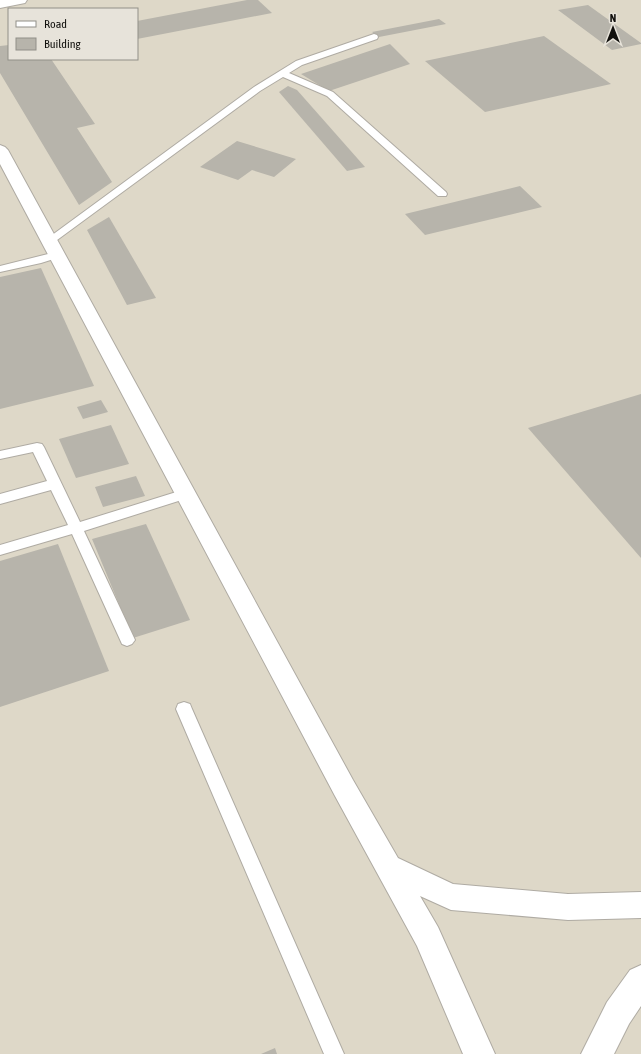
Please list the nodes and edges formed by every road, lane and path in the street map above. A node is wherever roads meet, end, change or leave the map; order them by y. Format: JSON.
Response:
{"nodes":[{"id":1,"x":21,"y":0,"type":"edge"},
{"id":2,"x":0,"y":4,"type":"edge"},
{"id":3,"x":374,"y":38,"type":"dead end"},
{"id":4,"x":283,"y":74,"type":"junction"},
{"id":5,"x":0,"y":150,"type":"edge"},
{"id":6,"x":442,"y":194,"type":"dead end"},
{"id":7,"x":52,"y":248,"type":"junction"},
{"id":8,"x":0,"y":269,"type":"edge"},
{"id":9,"x":0,"y":455,"type":"edge"},
{"id":10,"x":54,"y":484,"type":"junction"},
{"id":11,"x":186,"y":494,"type":"junction"},
{"id":12,"x":0,"y":499,"type":"edge"},
{"id":13,"x":76,"y":528,"type":"junction"},
{"id":14,"x":0,"y":550,"type":"edge"},
{"id":15,"x":127,"y":640,"type":"dead end"},
{"id":16,"x":184,"y":709,"type":"dead end"},
{"id":17,"x":389,"y":868,"type":"junction"},
{"id":18,"x":641,"y":905,"type":"edge"},
{"id":19,"x":641,"y":980,"type":"edge"},
{"id":20,"x":334,"y":1054,"type":"edge"},
{"id":21,"x":479,"y":1054,"type":"edge"},
{"id":22,"x":597,"y":1054,"type":"edge"}],
"edges":[{"from":1,"to":2,"type":"street"},
{"from":3,"to":4,"type":"lane"},
{"from":4,"to":6,"type":"lane"},
{"from":4,"to":7,"type":"lane"},
{"from":5,"to":7,"type":"street"},
{"from":7,"to":8,"type":"lane"},
{"from":7,"to":11,"type":"street"},
{"from":9,"to":10,"type":"lane"},
{"from":10,"to":12,"type":"lane"},
{"from":10,"to":13,"type":"lane"},
{"from":11,"to":13,"type":"lane"},
{"from":11,"to":17,"type":"street"},
{"from":13,"to":14,"type":"lane"},
{"from":13,"to":15,"type":"lane"},
{"from":16,"to":20,"type":"lane"},
{"from":17,"to":18,"type":"street"},
{"from":17,"to":21,"type":"street"},
{"from":19,"to":22,"type":"street"}]}
